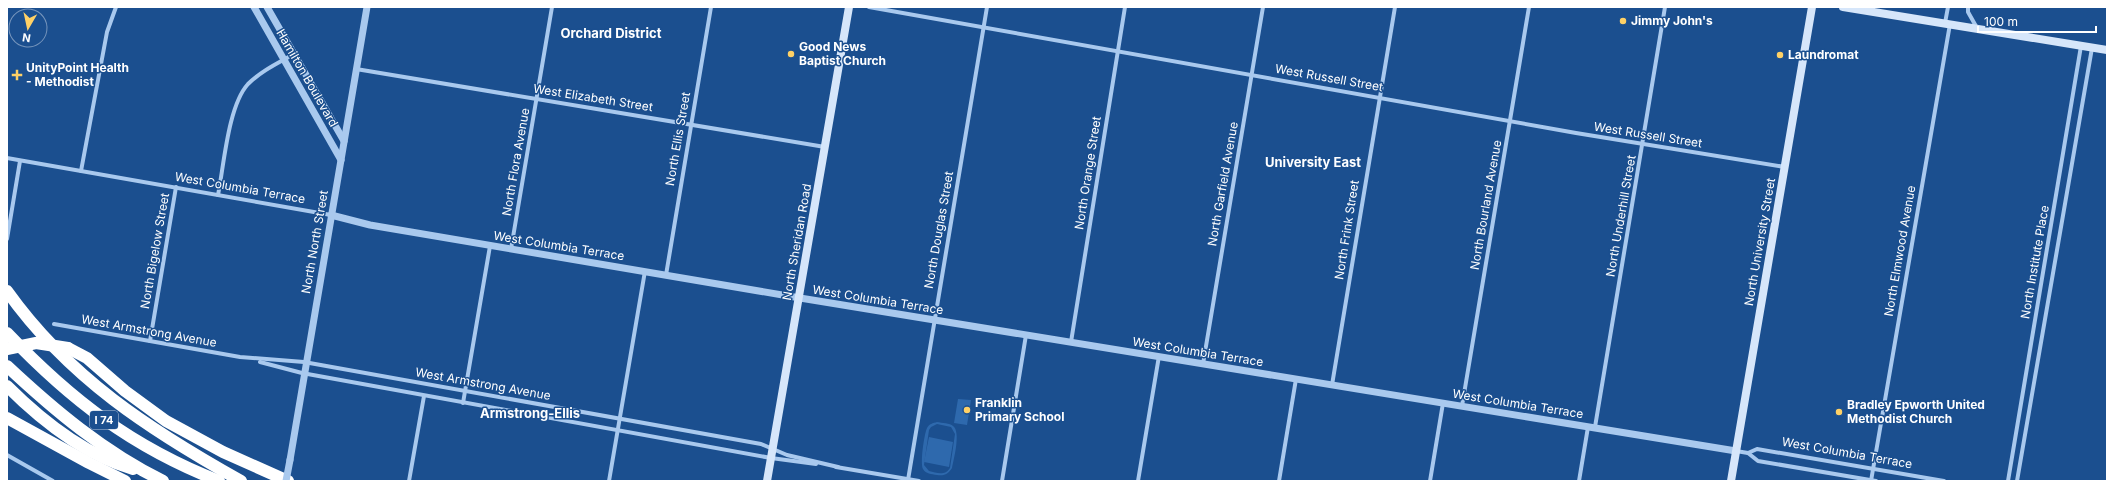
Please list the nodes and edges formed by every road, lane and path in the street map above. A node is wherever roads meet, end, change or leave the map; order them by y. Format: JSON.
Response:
{"nodes":[{"id":1,"x":116,"y":7,"type":"edge"},
{"id":2,"x":254,"y":7,"type":"edge"},
{"id":3,"x":267,"y":7,"type":"edge"},
{"id":4,"x":367,"y":7,"type":"edge"},
{"id":5,"x":552,"y":7,"type":"edge"},
{"id":6,"x":711,"y":7,"type":"edge"},
{"id":7,"x":849,"y":7,"type":"edge"},
{"id":8,"x":869,"y":7,"type":"edge"},
{"id":9,"x":987,"y":7,"type":"edge"},
{"id":10,"x":1126,"y":7,"type":"edge"},
{"id":11,"x":1263,"y":7,"type":"edge"},
{"id":12,"x":1395,"y":7,"type":"edge"},
{"id":13,"x":1530,"y":7,"type":"edge"},
{"id":14,"x":1665,"y":7,"type":"edge"},
{"id":15,"x":1812,"y":7,"type":"edge"},
{"id":16,"x":1843,"y":7,"type":"edge"},
{"id":17,"x":1948,"y":7,"type":"edge"},
{"id":18,"x":1968,"y":7,"type":"edge"},
{"id":19,"x":1947,"y":23,"type":"junction"},
{"id":20,"x":984,"y":27,"type":"junction"},
{"id":21,"x":1977,"y":28,"type":"junction"},
{"id":22,"x":2081,"y":46,"type":"junction"},
{"id":23,"x":2092,"y":47,"type":"junction"},
{"id":24,"x":2107,"y":50,"type":"edge"},
{"id":25,"x":1118,"y":51,"type":"junction"},
{"id":26,"x":294,"y":54,"type":"junction"},
{"id":27,"x":283,"y":59,"type":"junction"},
{"id":28,"x":356,"y":69,"type":"junction"},
{"id":29,"x":1252,"y":75,"type":"junction"},
{"id":30,"x":1379,"y":97,"type":"junction"},
{"id":31,"x":537,"y":98,"type":"junction"},
{"id":32,"x":1510,"y":121,"type":"junction"},
{"id":33,"x":691,"y":124,"type":"junction"},
{"id":34,"x":344,"y":141,"type":"junction"},
{"id":35,"x":1643,"y":144,"type":"junction"},
{"id":36,"x":825,"y":147,"type":"junction"},
{"id":37,"x":7,"y":158,"type":"edge"},
{"id":38,"x":341,"y":160,"type":"junction"},
{"id":39,"x":20,"y":161,"type":"junction"},
{"id":40,"x":1785,"y":167,"type":"junction"},
{"id":41,"x":81,"y":172,"type":"junction"},
{"id":42,"x":176,"y":187,"type":"junction"},
{"id":43,"x":218,"y":195,"type":"junction"},
{"id":44,"x":331,"y":215,"type":"junction"},
{"id":45,"x":7,"y":239,"type":"edge"},
{"id":46,"x":490,"y":246,"type":"junction"},
{"id":47,"x":511,"y":250,"type":"junction"},
{"id":48,"x":645,"y":271,"type":"junction"},
{"id":49,"x":666,"y":275,"type":"junction"},
{"id":50,"x":7,"y":291,"type":"edge"},
{"id":51,"x":800,"y":298,"type":"junction"},
{"id":52,"x":934,"y":320,"type":"junction"},
{"id":53,"x":54,"y":324,"type":"dead end"},
{"id":54,"x":7,"y":333,"type":"edge"},
{"id":55,"x":1026,"y":335,"type":"junction"},
{"id":56,"x":150,"y":341,"type":"junction"},
{"id":57,"x":1071,"y":342,"type":"junction"},
{"id":58,"x":7,"y":349,"type":"edge"},
{"id":59,"x":1159,"y":356,"type":"junction"},
{"id":60,"x":240,"y":357,"type":"junction"},
{"id":61,"x":306,"y":362,"type":"junction"},
{"id":62,"x":1203,"y":364,"type":"junction"},
{"id":63,"x":7,"y":366,"type":"edge"},
{"id":64,"x":304,"y":374,"type":"junction"},
{"id":65,"x":1296,"y":379,"type":"junction"},
{"id":66,"x":1332,"y":385,"type":"junction"},
{"id":67,"x":7,"y":386,"type":"edge"},
{"id":68,"x":465,"y":392,"type":"junction"},
{"id":69,"x":424,"y":396,"type":"junction"},
{"id":70,"x":463,"y":403,"type":"junction"},
{"id":71,"x":1443,"y":403,"type":"junction"},
{"id":72,"x":1462,"y":406,"type":"junction"},
{"id":73,"x":7,"y":418,"type":"edge"},
{"id":74,"x":619,"y":419,"type":"junction"},
{"id":75,"x":1592,"y":427,"type":"junction"},
{"id":76,"x":617,"y":430,"type":"junction"},
{"id":77,"x":773,"y":449,"type":"junction"},
{"id":78,"x":1736,"y":451,"type":"junction"},
{"id":79,"x":1748,"y":453,"type":"junction"},
{"id":80,"x":7,"y":455,"type":"edge"},
{"id":81,"x":771,"y":458,"type":"junction"},
{"id":82,"x":838,"y":467,"type":"junction"},
{"id":83,"x":1873,"y":469,"type":"junction"},
{"id":84,"x":147,"y":474,"type":"junction"},
{"id":85,"x":908,"y":480,"type":"edge"},
{"id":86,"x":53,"y":481,"type":"edge"},
{"id":87,"x":125,"y":481,"type":"edge"},
{"id":88,"x":162,"y":481,"type":"edge"},
{"id":89,"x":219,"y":481,"type":"edge"},
{"id":90,"x":241,"y":481,"type":"edge"},
{"id":91,"x":287,"y":481,"type":"edge"},
{"id":92,"x":409,"y":481,"type":"edge"},
{"id":93,"x":609,"y":481,"type":"edge"},
{"id":94,"x":768,"y":481,"type":"edge"},
{"id":95,"x":919,"y":481,"type":"edge"},
{"id":96,"x":1002,"y":481,"type":"edge"},
{"id":97,"x":1138,"y":481,"type":"edge"},
{"id":98,"x":1279,"y":481,"type":"edge"},
{"id":99,"x":1430,"y":481,"type":"edge"},
{"id":100,"x":1579,"y":481,"type":"edge"},
{"id":101,"x":1731,"y":481,"type":"edge"},
{"id":102,"x":1873,"y":481,"type":"edge"},
{"id":103,"x":1944,"y":481,"type":"edge"},
{"id":104,"x":2008,"y":481,"type":"edge"},
{"id":105,"x":2017,"y":481,"type":"edge"}],
"edges":[{"from":1,"to":41,"type":"street"},
{"from":2,"to":27,"type":"street","name":"Hamilton Boulevard"},
{"from":3,"to":26,"type":"street","name":"Hamilton Boulevard"},
{"from":4,"to":28,"type":"street","name":"North North Street"},
{"from":5,"to":31,"type":"street","name":"North Flora Avenue"},
{"from":6,"to":33,"type":"street","name":"North Ellis Street"},
{"from":7,"to":36,"type":"main road","name":"North Sheridan Road"},
{"from":8,"to":20,"type":"street","name":"West Russell Street"},
{"from":9,"to":20,"type":"street","name":"North Douglas Street"},
{"from":10,"to":25,"type":"street","name":"North Orange Street"},
{"from":11,"to":29,"type":"street","name":"North Garfield Avenue"},
{"from":12,"to":30,"type":"street","name":"North Frink Street"},
{"from":13,"to":32,"type":"street","name":"North Bourland Avenue"},
{"from":14,"to":35,"type":"street","name":"North Underhill Street"},
{"from":15,"to":40,"type":"main road","name":"North University Street"},
{"from":16,"to":19,"type":"main road"},
{"from":17,"to":19,"type":"street","name":"North Elmwood Avenue"},
{"from":18,"to":21,"type":"street"},
{"from":19,"to":21,"type":"main road"},
{"from":19,"to":83,"type":"street","name":"North Elmwood Avenue"},
{"from":20,"to":25,"type":"street","name":"West Russell Street"},
{"from":20,"to":52,"type":"street","name":"North Douglas Street"},
{"from":21,"to":22,"type":"main road"},
{"from":22,"to":23,"type":"main road"},
{"from":22,"to":104,"type":"street","name":"North Institute Place"},
{"from":23,"to":24,"type":"main road"},
{"from":23,"to":105,"type":"street","name":"North Institute Place"},
{"from":25,"to":29,"type":"street","name":"West Russell Street"},
{"from":25,"to":57,"type":"street","name":"North Orange Street"},
{"from":26,"to":27,"type":"street"},
{"from":26,"to":34,"type":"street","name":"Hamilton Boulevard"},
{"from":27,"to":38,"type":"street","name":"Hamilton Boulevard"},
{"from":27,"to":43,"type":"street"},
{"from":28,"to":31,"type":"street","name":"West Elizabeth Street"},
{"from":28,"to":34,"type":"street","name":"North North Street"},
{"from":29,"to":30,"type":"street","name":"West Russell Street"},
{"from":29,"to":62,"type":"street","name":"North Garfield Avenue"},
{"from":30,"to":32,"type":"street","name":"West Russell Street"},
{"from":30,"to":66,"type":"street","name":"North Frink Street"},
{"from":31,"to":33,"type":"street","name":"West Elizabeth Street"},
{"from":31,"to":47,"type":"street","name":"North Flora Avenue"},
{"from":32,"to":35,"type":"street","name":"West Russell Street"},
{"from":32,"to":72,"type":"street","name":"North Bourland Avenue"},
{"from":33,"to":36,"type":"street","name":"West Elizabeth Street"},
{"from":33,"to":49,"type":"street","name":"North Ellis Street"},
{"from":34,"to":38,"type":"street","name":"North North Street"},
{"from":35,"to":40,"type":"street","name":"West Russell Street"},
{"from":35,"to":75,"type":"street","name":"North Underhill Street"},
{"from":36,"to":51,"type":"main road","name":"North Sheridan Road"},
{"from":37,"to":39,"type":"street","name":"West Columbia Terrace"},
{"from":38,"to":44,"type":"street","name":"North North Street"},
{"from":39,"to":41,"type":"street","name":"West Columbia Terrace"},
{"from":39,"to":45,"type":"street"},
{"from":40,"to":78,"type":"main road","name":"North University Street"},
{"from":41,"to":42,"type":"street","name":"West Columbia Terrace"},
{"from":42,"to":43,"type":"street","name":"West Columbia Terrace"},
{"from":42,"to":56,"type":"street","name":"North Bigelow Street"},
{"from":43,"to":44,"type":"street","name":"West Columbia Terrace"},
{"from":44,"to":46,"type":"street","name":"West Columbia Terrace"},
{"from":44,"to":61,"type":"street","name":"North North Street"},
{"from":46,"to":47,"type":"street","name":"West Columbia Terrace"},
{"from":46,"to":68,"type":"street"},
{"from":47,"to":48,"type":"street","name":"West Columbia Terrace"},
{"from":48,"to":49,"type":"street","name":"West Columbia Terrace"},
{"from":48,"to":74,"type":"street"},
{"from":49,"to":51,"type":"street","name":"West Columbia Terrace"},
{"from":50,"to":90,"type":"highway"},
{"from":51,"to":52,"type":"street","name":"West Columbia Terrace"},
{"from":51,"to":77,"type":"main road","name":"North Sheridan Road"},
{"from":52,"to":55,"type":"street","name":"West Columbia Terrace"},
{"from":52,"to":85,"type":"street","name":"North Douglas Street"},
{"from":53,"to":56,"type":"street","name":"West Armstrong Avenue"},
{"from":54,"to":89,"type":"highway","number":"I 74"},
{"from":55,"to":57,"type":"street","name":"West Columbia Terrace"},
{"from":55,"to":96,"type":"street"},
{"from":56,"to":60,"type":"street","name":"West Armstrong Avenue"},
{"from":57,"to":59,"type":"street","name":"West Columbia Terrace"},
{"from":58,"to":91,"type":"highway","bridge":true},
{"from":59,"to":62,"type":"street","name":"West Columbia Terrace"},
{"from":59,"to":97,"type":"street"},
{"from":60,"to":61,"type":"street","name":"West Armstrong Avenue"},
{"from":60,"to":64,"type":"street","name":"West Armstrong Avenue"},
{"from":61,"to":64,"type":"street","name":"North North Street"},
{"from":61,"to":68,"type":"street","name":"West Armstrong Avenue"},
{"from":62,"to":65,"type":"street","name":"West Columbia Terrace"},
{"from":63,"to":84,"type":"highway","number":"I 74"},
{"from":64,"to":69,"type":"street","name":"West Armstrong Avenue"},
{"from":64,"to":91,"type":"street","name":"North North Street","bridge":true},
{"from":65,"to":66,"type":"street","name":"West Columbia Terrace"},
{"from":65,"to":98,"type":"street"},
{"from":66,"to":71,"type":"street","name":"West Columbia Terrace"},
{"from":67,"to":84,"type":"highway"},
{"from":68,"to":70,"type":"street"},
{"from":68,"to":74,"type":"street","name":"West Armstrong Avenue"},
{"from":69,"to":70,"type":"street","name":"West Armstrong Avenue"},
{"from":69,"to":92,"type":"street"},
{"from":70,"to":76,"type":"street","name":"West Armstrong Avenue"},
{"from":71,"to":72,"type":"street","name":"West Columbia Terrace"},
{"from":71,"to":99,"type":"street"},
{"from":72,"to":75,"type":"street","name":"West Columbia Terrace"},
{"from":73,"to":87,"type":"highway"},
{"from":74,"to":76,"type":"street"},
{"from":74,"to":77,"type":"street","name":"West Armstrong Avenue"},
{"from":75,"to":78,"type":"street","name":"West Columbia Terrace"},
{"from":75,"to":100,"type":"street","name":"North Underhill Street"},
{"from":76,"to":81,"type":"street","name":"West Armstrong Avenue"},
{"from":76,"to":93,"type":"street"},
{"from":77,"to":81,"type":"main road","name":"North Sheridan Road"},
{"from":77,"to":82,"type":"street","name":"West Armstrong Avenue"},
{"from":78,"to":79,"type":"street","name":"West Columbia Terrace"},
{"from":78,"to":101,"type":"main road","name":"North University Street"},
{"from":79,"to":83,"type":"street","name":"West Columbia Terrace"},
{"from":79,"to":102,"type":"street","name":"West Columbia Terrace"},
{"from":80,"to":86,"type":"street"},
{"from":81,"to":82,"type":"street","name":"West Armstrong Avenue"},
{"from":81,"to":94,"type":"main road","name":"North Sheridan Road"},
{"from":82,"to":85,"type":"street","name":"West Armstrong Avenue"},
{"from":83,"to":102,"type":"street","name":"North Elmwood Avenue"},
{"from":83,"to":103,"type":"street","name":"West Columbia Terrace"},
{"from":84,"to":88,"type":"highway","number":"I 74"},
{"from":85,"to":95,"type":"street","name":"West Armstrong Avenue"}]}
